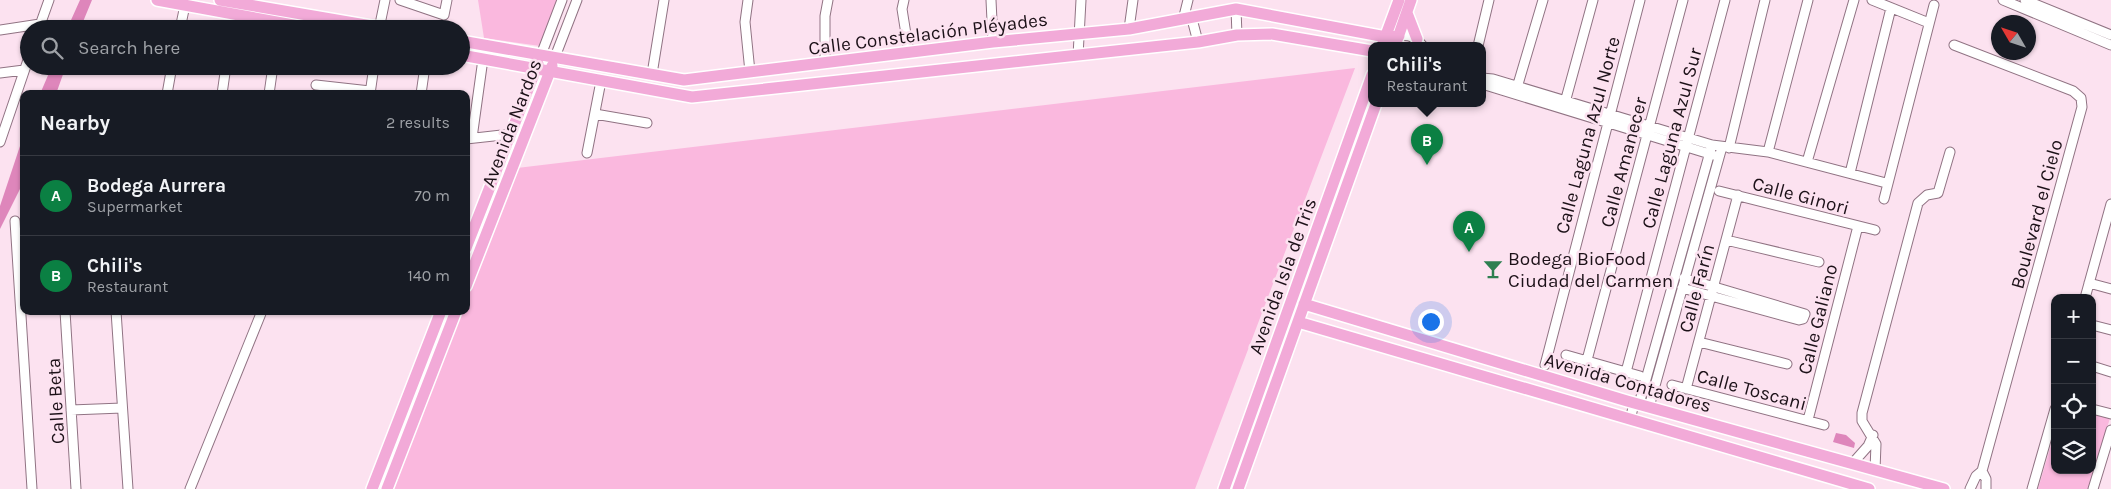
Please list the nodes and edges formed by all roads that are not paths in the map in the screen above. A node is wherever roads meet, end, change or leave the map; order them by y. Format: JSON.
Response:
{"nodes":[{"id":1,"x":49,"y":0,"type":"edge"},
{"id":2,"x":157,"y":0,"type":"edge"},
{"id":3,"x":220,"y":0,"type":"edge"},
{"id":4,"x":385,"y":0,"type":"edge"},
{"id":5,"x":400,"y":0,"type":"edge"},
{"id":6,"x":447,"y":0,"type":"edge"},
{"id":7,"x":562,"y":0,"type":"edge"},
{"id":8,"x":576,"y":0,"type":"edge"},
{"id":9,"x":664,"y":0,"type":"edge"},
{"id":10,"x":748,"y":0,"type":"edge"},
{"id":11,"x":828,"y":0,"type":"edge"},
{"id":12,"x":904,"y":0,"type":"edge"},
{"id":13,"x":991,"y":0,"type":"edge"},
{"id":14,"x":1081,"y":0,"type":"edge"},
{"id":15,"x":1133,"y":0,"type":"edge"},
{"id":16,"x":1188,"y":0,"type":"edge"},
{"id":17,"x":1399,"y":0,"type":"edge"},
{"id":18,"x":1411,"y":0,"type":"edge"},
{"id":19,"x":1490,"y":0,"type":"edge"},
{"id":20,"x":1543,"y":0,"type":"edge"},
{"id":21,"x":1593,"y":0,"type":"edge"},
{"id":22,"x":1640,"y":0,"type":"edge"},
{"id":23,"x":1683,"y":0,"type":"edge"},
{"id":24,"x":1725,"y":0,"type":"edge"},
{"id":25,"x":1765,"y":0,"type":"edge"},
{"id":26,"x":1808,"y":0,"type":"edge"},
{"id":27,"x":1854,"y":0,"type":"edge"},
{"id":28,"x":1872,"y":0,"type":"edge"},
{"id":29,"x":2003,"y":0,"type":"edge"},
{"id":30,"x":2024,"y":0,"type":"edge"},
{"id":31,"x":185,"y":5,"type":"junction"},
{"id":32,"x":278,"y":5,"type":"edge"},
{"id":33,"x":1934,"y":5,"type":"dead end"},
{"id":34,"x":1891,"y":8,"type":"junction"},
{"id":35,"x":1236,"y":9,"type":"junction"},
{"id":36,"x":1407,"y":12,"type":"junction"},
{"id":37,"x":234,"y":14,"type":"junction"},
{"id":38,"x":1188,"y":19,"type":"junction"},
{"id":39,"x":42,"y":20,"type":"edge"},
{"id":40,"x":182,"y":20,"type":"edge"},
{"id":41,"x":233,"y":20,"type":"edge"},
{"id":42,"x":257,"y":20,"type":"edge"},
{"id":43,"x":346,"y":20,"type":"edge"},
{"id":44,"x":384,"y":20,"type":"edge"},
{"id":45,"x":1929,"y":24,"type":"junction"},
{"id":46,"x":20,"y":28,"type":"edge"},
{"id":47,"x":1129,"y":29,"type":"junction"},
{"id":48,"x":0,"y":30,"type":"edge"},
{"id":49,"x":1078,"y":34,"type":"junction"},
{"id":50,"x":1238,"y":35,"type":"junction"},
{"id":51,"x":2111,"y":35,"type":"edge"},
{"id":52,"x":1397,"y":41,"type":"edge"},
{"id":53,"x":993,"y":42,"type":"junction"},
{"id":54,"x":1198,"y":42,"type":"junction"},
{"id":55,"x":1384,"y":42,"type":"edge"},
{"id":56,"x":1418,"y":42,"type":"edge"},
{"id":57,"x":1420,"y":42,"type":"edge"},
{"id":58,"x":1479,"y":42,"type":"edge"},
{"id":59,"x":470,"y":43,"type":"edge"},
{"id":60,"x":1954,"y":45,"type":"dead end"},
{"id":61,"x":2111,"y":45,"type":"edge"},
{"id":62,"x":1368,"y":50,"type":"edge"},
{"id":63,"x":910,"y":53,"type":"junction"},
{"id":64,"x":541,"y":55,"type":"junction"},
{"id":65,"x":1078,"y":56,"type":"junction"},
{"id":66,"x":470,"y":57,"type":"edge"},
{"id":67,"x":555,"y":57,"type":"junction"},
{"id":68,"x":483,"y":59,"type":"junction"},
{"id":69,"x":825,"y":62,"type":"junction"},
{"id":70,"x":536,"y":69,"type":"junction"},
{"id":71,"x":20,"y":70,"type":"edge"},
{"id":72,"x":550,"y":72,"type":"junction"},
{"id":73,"x":750,"y":72,"type":"junction"},
{"id":74,"x":0,"y":73,"type":"edge"},
{"id":75,"x":652,"y":74,"type":"junction"},
{"id":76,"x":22,"y":75,"type":"edge"},
{"id":77,"x":170,"y":75,"type":"edge"},
{"id":78,"x":225,"y":75,"type":"edge"},
{"id":79,"x":272,"y":75,"type":"edge"},
{"id":80,"x":373,"y":75,"type":"edge"},
{"id":81,"x":424,"y":75,"type":"edge"},
{"id":82,"x":1486,"y":78,"type":"edge"},
{"id":83,"x":684,"y":80,"type":"junction"},
{"id":84,"x":601,"y":81,"type":"junction"},
{"id":85,"x":316,"y":85,"type":"dead end"},
{"id":86,"x":1486,"y":85,"type":"edge"},
{"id":87,"x":1368,"y":86,"type":"edge"},
{"id":88,"x":167,"y":90,"type":"edge"},
{"id":89,"x":223,"y":90,"type":"edge"},
{"id":90,"x":270,"y":90,"type":"edge"},
{"id":91,"x":355,"y":90,"type":"edge"},
{"id":92,"x":370,"y":90,"type":"edge"},
{"id":93,"x":422,"y":90,"type":"edge"},
{"id":94,"x":1517,"y":90,"type":"junction"},
{"id":95,"x":682,"y":95,"type":"junction"},
{"id":96,"x":1564,"y":106,"type":"junction"},
{"id":97,"x":1375,"y":107,"type":"edge"},
{"id":98,"x":595,"y":114,"type":"junction"},
{"id":99,"x":4,"y":116,"type":"edge"},
{"id":100,"x":1607,"y":120,"type":"junction"},
{"id":101,"x":647,"y":123,"type":"dead end"},
{"id":102,"x":1648,"y":131,"type":"junction"},
{"id":103,"x":470,"y":133,"type":"edge"},
{"id":104,"x":511,"y":134,"type":"junction"},
{"id":105,"x":1688,"y":138,"type":"junction"},
{"id":106,"x":470,"y":139,"type":"edge"},
{"id":107,"x":0,"y":142,"type":"edge"},
{"id":108,"x":1686,"y":147,"type":"junction"},
{"id":109,"x":1718,"y":150,"type":"junction"},
{"id":110,"x":1768,"y":152,"type":"junction"},
{"id":111,"x":1950,"y":152,"type":"dead end"},
{"id":112,"x":587,"y":153,"type":"dead end"},
{"id":113,"x":1807,"y":162,"type":"junction"},
{"id":114,"x":1850,"y":173,"type":"junction"},
{"id":115,"x":1886,"y":183,"type":"junction"},
{"id":116,"x":1719,"y":191,"type":"dead end"},
{"id":117,"x":1738,"y":195,"type":"junction"},
{"id":118,"x":1884,"y":199,"type":"dead end"},
{"id":119,"x":2111,"y":204,"type":"edge"},
{"id":120,"x":14,"y":221,"type":"dead end"},
{"id":121,"x":1858,"y":226,"type":"junction"},
{"id":122,"x":1875,"y":230,"type":"dead end"},
{"id":123,"x":470,"y":238,"type":"edge"},
{"id":124,"x":1726,"y":240,"type":"junction"},
{"id":125,"x":2101,"y":240,"type":"junction"},
{"id":126,"x":2111,"y":243,"type":"edge"},
{"id":127,"x":1687,"y":253,"type":"junction"},
{"id":128,"x":1819,"y":262,"type":"dead end"},
{"id":129,"x":470,"y":276,"type":"edge"},
{"id":130,"x":1684,"y":278,"type":"junction"},
{"id":131,"x":2089,"y":283,"type":"junction"},
{"id":132,"x":1713,"y":286,"type":"junction"},
{"id":133,"x":1682,"y":288,"type":"junction"},
{"id":134,"x":2111,"y":289,"type":"edge"},
{"id":135,"x":20,"y":291,"type":"edge"},
{"id":136,"x":2086,"y":294,"type":"edge"},
{"id":137,"x":1710,"y":295,"type":"junction"},
{"id":138,"x":1668,"y":302,"type":"junction"},
{"id":139,"x":1304,"y":304,"type":"junction"},
{"id":140,"x":1678,"y":304,"type":"junction"},
{"id":141,"x":22,"y":315,"type":"edge"},
{"id":142,"x":65,"y":315,"type":"edge"},
{"id":143,"x":116,"y":315,"type":"edge"},
{"id":144,"x":260,"y":315,"type":"edge"},
{"id":145,"x":440,"y":315,"type":"edge"},
{"id":146,"x":454,"y":315,"type":"edge"},
{"id":147,"x":1298,"y":322,"type":"junction"},
{"id":148,"x":2096,"y":326,"type":"edge"},
{"id":149,"x":2111,"y":330,"type":"edge"},
{"id":150,"x":1699,"y":342,"type":"junction"},
{"id":151,"x":1566,"y":354,"type":"dead end"},
{"id":152,"x":1587,"y":360,"type":"junction"},
{"id":153,"x":1788,"y":364,"type":"dead end"},
{"id":154,"x":1545,"y":365,"type":"dead end"},
{"id":155,"x":2096,"y":367,"type":"edge"},
{"id":156,"x":1626,"y":372,"type":"junction"},
{"id":157,"x":2111,"y":372,"type":"edge"},
{"id":158,"x":1640,"y":376,"type":"dead end"},
{"id":159,"x":1672,"y":385,"type":"dead end"},
{"id":160,"x":1686,"y":389,"type":"junction"},
{"id":161,"x":1644,"y":406,"type":"junction"},
{"id":162,"x":122,"y":408,"type":"junction"},
{"id":163,"x":71,"y":410,"type":"junction"},
{"id":164,"x":2096,"y":410,"type":"edge"},
{"id":165,"x":2111,"y":414,"type":"edge"},
{"id":166,"x":1630,"y":419,"type":"junction"},
{"id":167,"x":1808,"y":420,"type":"junction"},
{"id":168,"x":2051,"y":423,"type":"edge"},
{"id":169,"x":1824,"y":425,"type":"dead end"},
{"id":170,"x":2111,"y":430,"type":"edge"},
{"id":171,"x":1872,"y":435,"type":"junction"},
{"id":172,"x":2108,"y":454,"type":"edge"},
{"id":173,"x":1852,"y":464,"type":"junction"},
{"id":174,"x":1875,"y":470,"type":"junction"},
{"id":175,"x":1982,"y":471,"type":"junction"},
{"id":176,"x":32,"y":489,"type":"edge"},
{"id":177,"x":76,"y":489,"type":"edge"},
{"id":178,"x":128,"y":489,"type":"edge"},
{"id":179,"x":190,"y":489,"type":"edge"},
{"id":180,"x":372,"y":489,"type":"edge"},
{"id":181,"x":387,"y":489,"type":"edge"},
{"id":182,"x":1224,"y":489,"type":"edge"},
{"id":183,"x":1238,"y":489,"type":"edge"},
{"id":184,"x":1869,"y":489,"type":"edge"},
{"id":185,"x":1944,"y":489,"type":"edge"},
{"id":186,"x":1970,"y":489,"type":"edge"},
{"id":187,"x":1986,"y":489,"type":"edge"},
{"id":188,"x":2032,"y":489,"type":"edge"},
{"id":189,"x":2095,"y":489,"type":"edge"}],
"edges":[{"from":1,"to":39,"type":"street"},
{"from":2,"to":31,"type":"main road"},
{"from":3,"to":32,"type":"main road"},
{"from":4,"to":44,"type":"street"},
{"from":5,"to":6,"type":"street"},
{"from":7,"to":64,"type":"street","name":"Avenida Nardos"},
{"from":8,"to":67,"type":"street","name":"Avenida Nardos"},
{"from":9,"to":75,"type":"street"},
{"from":10,"to":73,"type":"street"},
{"from":11,"to":69,"type":"street"},
{"from":12,"to":63,"type":"street"},
{"from":13,"to":53,"type":"street"},
{"from":14,"to":49,"type":"street"},
{"from":15,"to":47,"type":"street"},
{"from":16,"to":38,"type":"street"},
{"from":17,"to":55,"type":"main road"},
{"from":18,"to":36,"type":"main road"},
{"from":19,"to":58,"type":"street"},
{"from":20,"to":94,"type":"street"},
{"from":21,"to":96,"type":"street"},
{"from":22,"to":100,"type":"street","name":"Calle Laguna Azul Norte"},
{"from":23,"to":102,"type":"street","name":"Calle Amanecer"},
{"from":24,"to":105,"type":"street","name":"Calle Laguna Azul Sur"},
{"from":25,"to":109,"type":"street"},
{"from":26,"to":110,"type":"street"},
{"from":27,"to":113,"type":"street"},
{"from":28,"to":34,"type":"street"},
{"from":29,"to":61,"type":"street"},
{"from":30,"to":51,"type":"street"},
{"from":31,"to":37,"type":"main road"},
{"from":31,"to":40,"type":"street"},
{"from":32,"to":43,"type":"main road"},
{"from":33,"to":45,"type":"street"},
{"from":34,"to":45,"type":"street"},
{"from":34,"to":114,"type":"street"},
{"from":35,"to":38,"type":"main road","name":"Calle Constelación Pléyades"},
{"from":35,"to":50,"type":"street"},
{"from":35,"to":55,"type":"main road","name":"Calle Constelación Pléyades"},
{"from":36,"to":52,"type":"main road"},
{"from":36,"to":57,"type":"main road"},
{"from":37,"to":41,"type":"street"},
{"from":37,"to":42,"type":"main road"},
{"from":38,"to":47,"type":"main road","name":"Calle Constelación Pléyades"},
{"from":38,"to":54,"type":"street"},
{"from":45,"to":115,"type":"street"},
{"from":46,"to":48,"type":"street"},
{"from":47,"to":49,"type":"main road","name":"Calle Constelación Pléyades"},
{"from":49,"to":53,"type":"main road","name":"Calle Constelación Pléyades"},
{"from":49,"to":65,"type":"street"},
{"from":50,"to":54,"type":"main road","name":"Calle Constelación Pléyades"},
{"from":50,"to":62,"type":"main road","name":"Calle Constelación Pléyades"},
{"from":52,"to":55,"type":"main road","name":"Calle Constelación Pléyades"},
{"from":52,"to":56,"type":"street"},
{"from":53,"to":63,"type":"main road","name":"Calle Constelación Pléyades"},
{"from":54,"to":65,"type":"main road","name":"Calle Constelación Pléyades"},
{"from":59,"to":64,"type":"main road","name":"Calle Constelación Pléyades"},
{"from":60,"to":175,"type":"street","name":"Boulevard el Cielo"},
{"from":63,"to":69,"type":"main road","name":"Calle Constelación Pléyades"},
{"from":64,"to":67,"type":"main road","name":"Calle Constelación Pléyades"},
{"from":64,"to":70,"type":"main road","name":"Avenida Nardos"},
{"from":65,"to":95,"type":"main road","name":"Calle Constelación Pléyades"},
{"from":66,"to":68,"type":"main road","name":"Calle Constelación Pléyades"},
{"from":67,"to":72,"type":"main road","name":"Avenida Nardos"},
{"from":67,"to":75,"type":"main road","name":"Calle Constelación Pléyades"},
{"from":68,"to":70,"type":"main road","name":"Calle Constelación Pléyades"},
{"from":68,"to":103,"type":"street"},
{"from":69,"to":73,"type":"main road","name":"Calle Constelación Pléyades"},
{"from":70,"to":72,"type":"main road","name":"Calle Constelación Pléyades"},
{"from":70,"to":104,"type":"main road","name":"Avenida Nardos"},
{"from":71,"to":74,"type":"street"},
{"from":72,"to":84,"type":"main road","name":"Calle Constelación Pléyades"},
{"from":72,"to":129,"type":"main road","name":"Avenida Nardos"},
{"from":73,"to":83,"type":"main road","name":"Calle Constelación Pléyades"},
{"from":75,"to":83,"type":"main road","name":"Calle Constelación Pléyades"},
{"from":76,"to":99,"type":"street"},
{"from":77,"to":88,"type":"street"},
{"from":78,"to":89,"type":"street"},
{"from":79,"to":90,"type":"street"},
{"from":80,"to":92,"type":"street"},
{"from":81,"to":93,"type":"street"},
{"from":82,"to":94,"type":"street"},
{"from":83,"to":95,"type":"street"},
{"from":84,"to":95,"type":"main road","name":"Calle Constelación Pléyades"},
{"from":84,"to":98,"type":"street"},
{"from":85,"to":91,"type":"street"},
{"from":86,"to":94,"type":"street"},
{"from":87,"to":182,"type":"main road","name":"Avenida Isla de Tris"},
{"from":94,"to":96,"type":"street"},
{"from":96,"to":100,"type":"street"},
{"from":97,"to":139,"type":"main road","name":"Avenida Isla de Tris"},
{"from":98,"to":101,"type":"street"},
{"from":98,"to":112,"type":"street"},
{"from":99,"to":107,"type":"street"},
{"from":100,"to":102,"type":"street"},
{"from":100,"to":154,"type":"street","name":"Calle Laguna Azul Norte"},
{"from":102,"to":105,"type":"street"},
{"from":102,"to":108,"type":"street"},
{"from":102,"to":152,"type":"street","name":"Calle Amanecer"},
{"from":104,"to":106,"type":"street"},
{"from":104,"to":123,"type":"main road","name":"Avenida Nardos"},
{"from":105,"to":108,"type":"street","name":"Calle Laguna Azul Sur"},
{"from":105,"to":109,"type":"street"},
{"from":108,"to":109,"type":"street"},
{"from":108,"to":156,"type":"street","name":"Calle Laguna Azul Sur"},
{"from":109,"to":110,"type":"street"},
{"from":109,"to":127,"type":"street"},
{"from":110,"to":113,"type":"street"},
{"from":111,"to":171,"type":"street"},
{"from":113,"to":114,"type":"street"},
{"from":114,"to":115,"type":"street"},
{"from":115,"to":118,"type":"street"},
{"from":116,"to":117,"type":"street","name":"Calle Ginori"},
{"from":117,"to":121,"type":"street","name":"Calle Ginori"},
{"from":117,"to":124,"type":"street","name":"Calle Farín"},
{"from":119,"to":125,"type":"street"},
{"from":120,"to":135,"type":"street"},
{"from":121,"to":122,"type":"street","name":"Calle Ginori"},
{"from":121,"to":167,"type":"street","name":"Calle Galiano"},
{"from":124,"to":128,"type":"street"},
{"from":124,"to":132,"type":"street","name":"Calle Farín"},
{"from":125,"to":126,"type":"street"},
{"from":125,"to":131,"type":"street"},
{"from":127,"to":130,"type":"street"},
{"from":127,"to":138,"type":"street"},
{"from":130,"to":132,"type":"street"},
{"from":130,"to":133,"type":"street"},
{"from":131,"to":134,"type":"street"},
{"from":131,"to":136,"type":"street"},
{"from":132,"to":137,"type":"street","name":"Calle Farín"},
{"from":132,"to":137,"type":"street"},
{"from":133,"to":137,"type":"street"},
{"from":133,"to":140,"type":"street"},
{"from":137,"to":150,"type":"street","name":"Calle Farín"},
{"from":138,"to":140,"type":"street"},
{"from":138,"to":161,"type":"street"},
{"from":139,"to":147,"type":"main road","name":"Avenida Isla de Tris"},
{"from":139,"to":161,"type":"main road","name":"Avenida Contadores"},
{"from":140,"to":161,"type":"street"},
{"from":141,"to":176,"type":"street"},
{"from":142,"to":163,"type":"street","name":"Calle Beta"},
{"from":143,"to":162,"type":"street"},
{"from":144,"to":179,"type":"street"},
{"from":145,"to":180,"type":"main road"},
{"from":146,"to":181,"type":"main road"},
{"from":147,"to":166,"type":"main road","name":"Avenida Contadores"},
{"from":147,"to":183,"type":"main road","name":"Avenida Isla de Tris"},
{"from":148,"to":149,"type":"street"},
{"from":150,"to":153,"type":"street"},
{"from":150,"to":160,"type":"street","name":"Calle Farín"},
{"from":151,"to":152,"type":"street"},
{"from":152,"to":156,"type":"street"},
{"from":155,"to":157,"type":"street"},
{"from":156,"to":158,"type":"street"},
{"from":159,"to":160,"type":"street","name":"Calle Toscani"},
{"from":160,"to":167,"type":"street","name":"Calle Toscani"},
{"from":161,"to":166,"type":"street"},
{"from":161,"to":173,"type":"main road","name":"Avenida Contadores"},
{"from":162,"to":163,"type":"street"},
{"from":162,"to":178,"type":"street"},
{"from":163,"to":177,"type":"street","name":"Calle Beta"},
{"from":164,"to":165,"type":"street"},
{"from":166,"to":184,"type":"main road","name":"Avenida Contadores"},
{"from":167,"to":169,"type":"street","name":"Calle Toscani"},
{"from":168,"to":188,"type":"street"},
{"from":170,"to":172,"type":"street"},
{"from":171,"to":173,"type":"street"},
{"from":171,"to":174,"type":"street"},
{"from":172,"to":189,"type":"street"},
{"from":173,"to":174,"type":"main road","name":"Avenida Contadores"},
{"from":174,"to":185,"type":"main road","name":"Avenida Contadores"},
{"from":175,"to":186,"type":"street","name":"Boulevard el Cielo"},
{"from":175,"to":187,"type":"street","name":"Boulevard el Cielo"}]}
